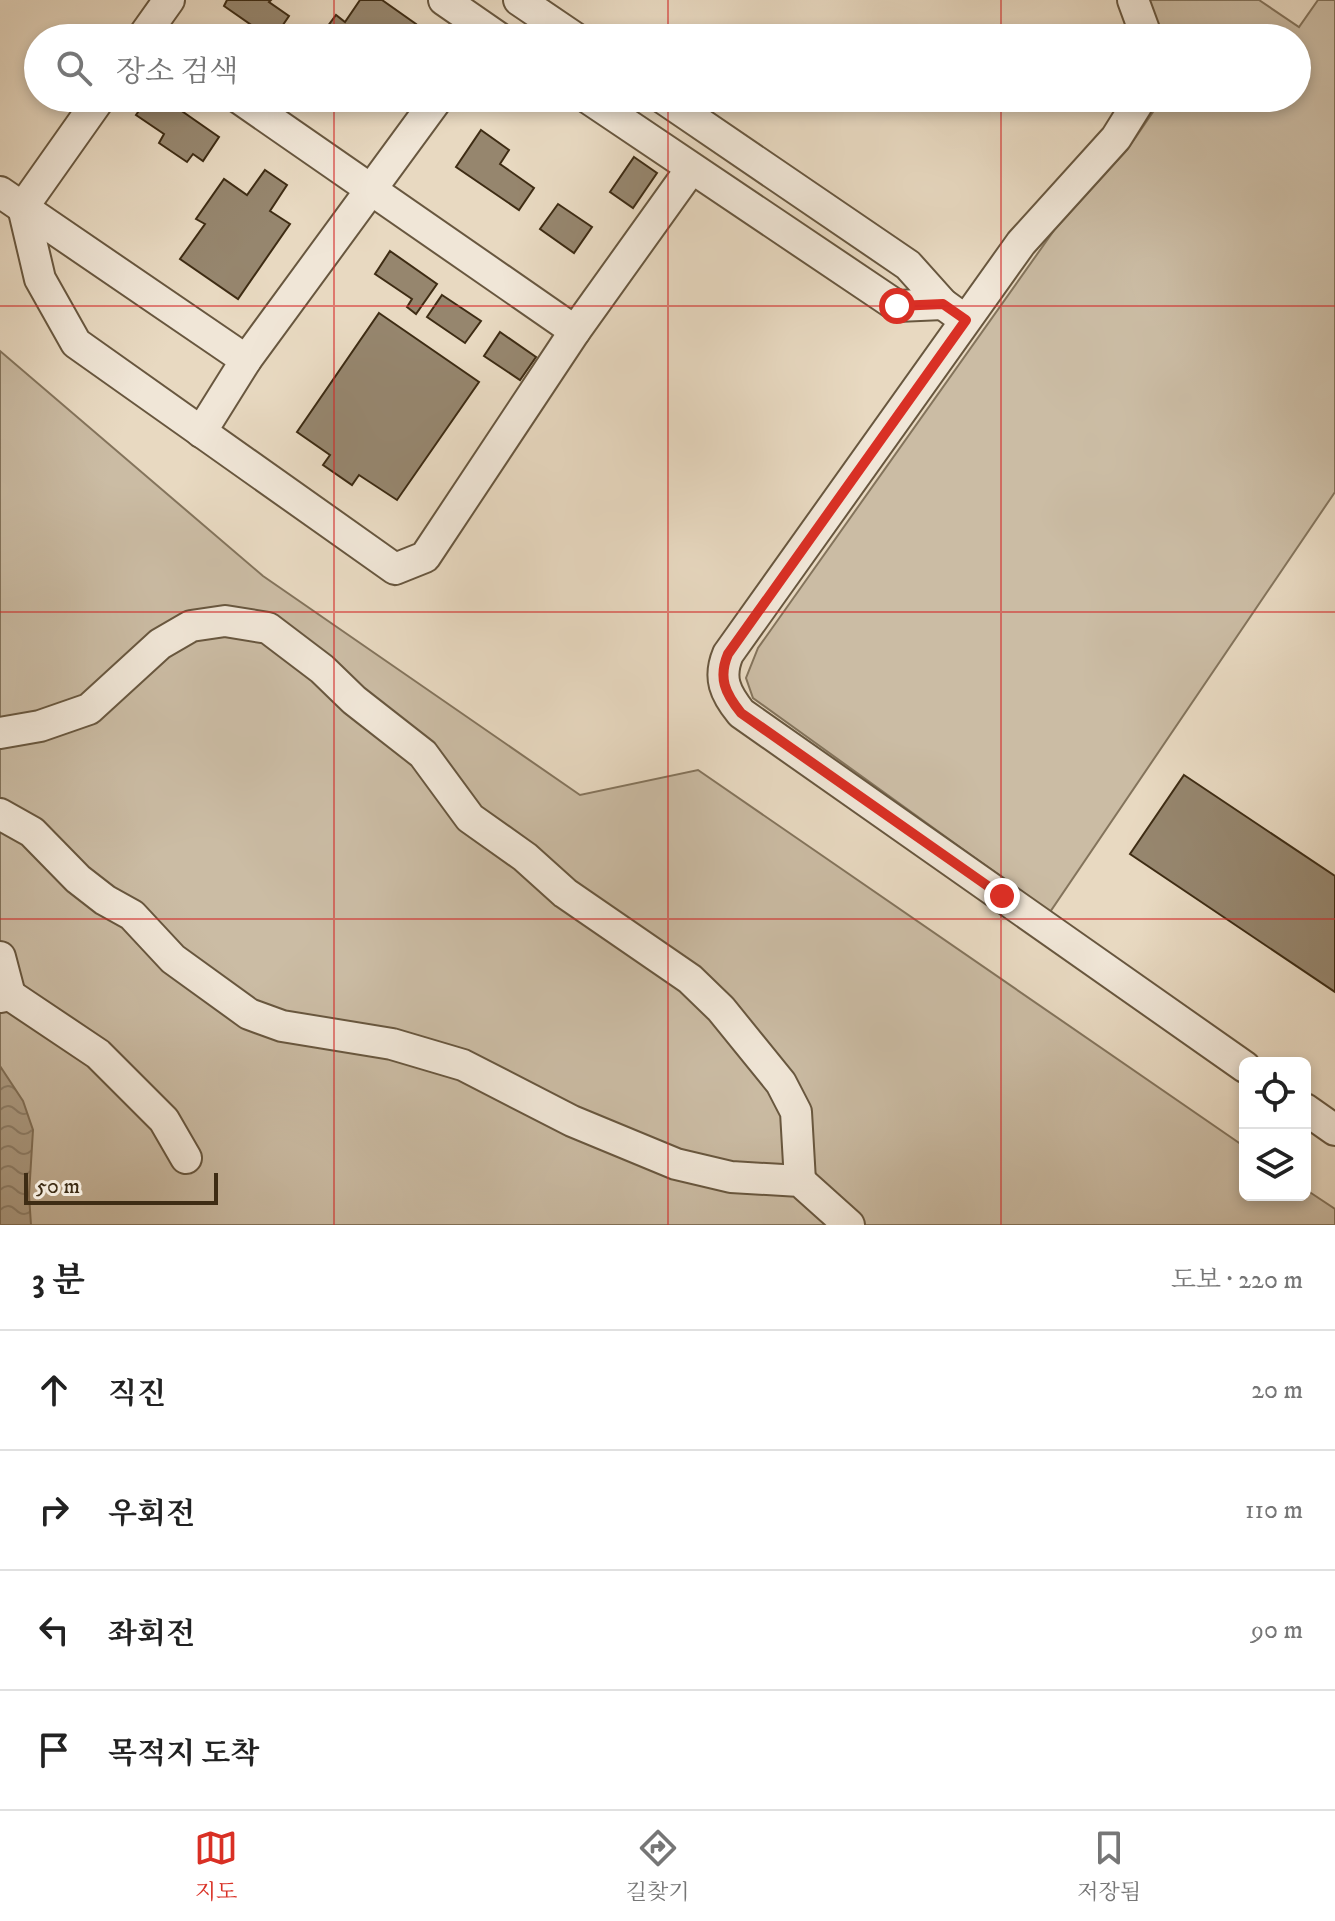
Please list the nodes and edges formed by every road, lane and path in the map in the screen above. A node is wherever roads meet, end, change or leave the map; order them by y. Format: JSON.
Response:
{"nodes":[{"id":1,"x":169,"y":0,"type":"edge"},
{"id":2,"x":444,"y":0,"type":"edge"},
{"id":3,"x":519,"y":0,"type":"edge"},
{"id":4,"x":1133,"y":0,"type":"edge"},
{"id":5,"x":154,"y":24,"type":"edge"},
{"id":6,"x":475,"y":24,"type":"edge"},
{"id":7,"x":554,"y":24,"type":"edge"},
{"id":8,"x":1142,"y":24,"type":"edge"},
{"id":9,"x":88,"y":112,"type":"edge"},
{"id":10,"x":259,"y":112,"type":"edge"},
{"id":11,"x":428,"y":112,"type":"edge"},
{"id":12,"x":608,"y":112,"type":"edge"},
{"id":13,"x":684,"y":112,"type":"edge"},
{"id":14,"x":1132,"y":112,"type":"edge"},
{"id":15,"x":691,"y":169,"type":"junction"},
{"id":16,"x":372,"y":190,"type":"junction"},
{"id":17,"x":12,"y":200,"type":"edge"},
{"id":18,"x":954,"y":312,"type":"junction"},
{"id":19,"x":575,"y":331,"type":"junction"},
{"id":20,"x":246,"y":360,"type":"junction"},
{"id":21,"x":201,"y":432,"type":"junction"},
{"id":22,"x":0,"y":733,"type":"edge"},
{"id":23,"x":0,"y":814,"type":"edge"},
{"id":24,"x":0,"y":957,"type":"edge"},
{"id":25,"x":5,"y":996,"type":"edge"},
{"id":26,"x":1239,"y":1063,"type":"edge"},
{"id":27,"x":1311,"y":1113,"type":"edge"},
{"id":28,"x":1335,"y":1130,"type":"edge"},
{"id":29,"x":186,"y":1158,"type":"dead end"},
{"id":30,"x":800,"y":1181,"type":"junction"},
{"id":31,"x":849,"y":1225,"type":"edge"}],
"edges":[{"from":1,"to":5,"type":"lane"},
{"from":2,"to":6,"type":"lane"},
{"from":3,"to":7,"type":"lane"},
{"from":4,"to":8,"type":"lane"},
{"from":9,"to":17,"type":"lane"},
{"from":10,"to":16,"type":"lane"},
{"from":11,"to":16,"type":"lane"},
{"from":12,"to":15,"type":"lane"},
{"from":13,"to":18,"type":"lane"},
{"from":14,"to":18,"type":"lane"},
{"from":15,"to":18,"type":"lane"},
{"from":15,"to":19,"type":"lane"},
{"from":16,"to":19,"type":"lane"},
{"from":16,"to":20,"type":"lane"},
{"from":17,"to":20,"type":"lane"},
{"from":17,"to":21,"type":"lane"},
{"from":18,"to":26,"type":"lane"},
{"from":19,"to":21,"type":"lane"},
{"from":20,"to":21,"type":"lane"},
{"from":22,"to":30,"type":"lane"},
{"from":23,"to":30,"type":"lane"},
{"from":24,"to":25,"type":"lane"},
{"from":25,"to":29,"type":"lane"},
{"from":27,"to":28,"type":"lane"},
{"from":30,"to":31,"type":"lane"}]}
